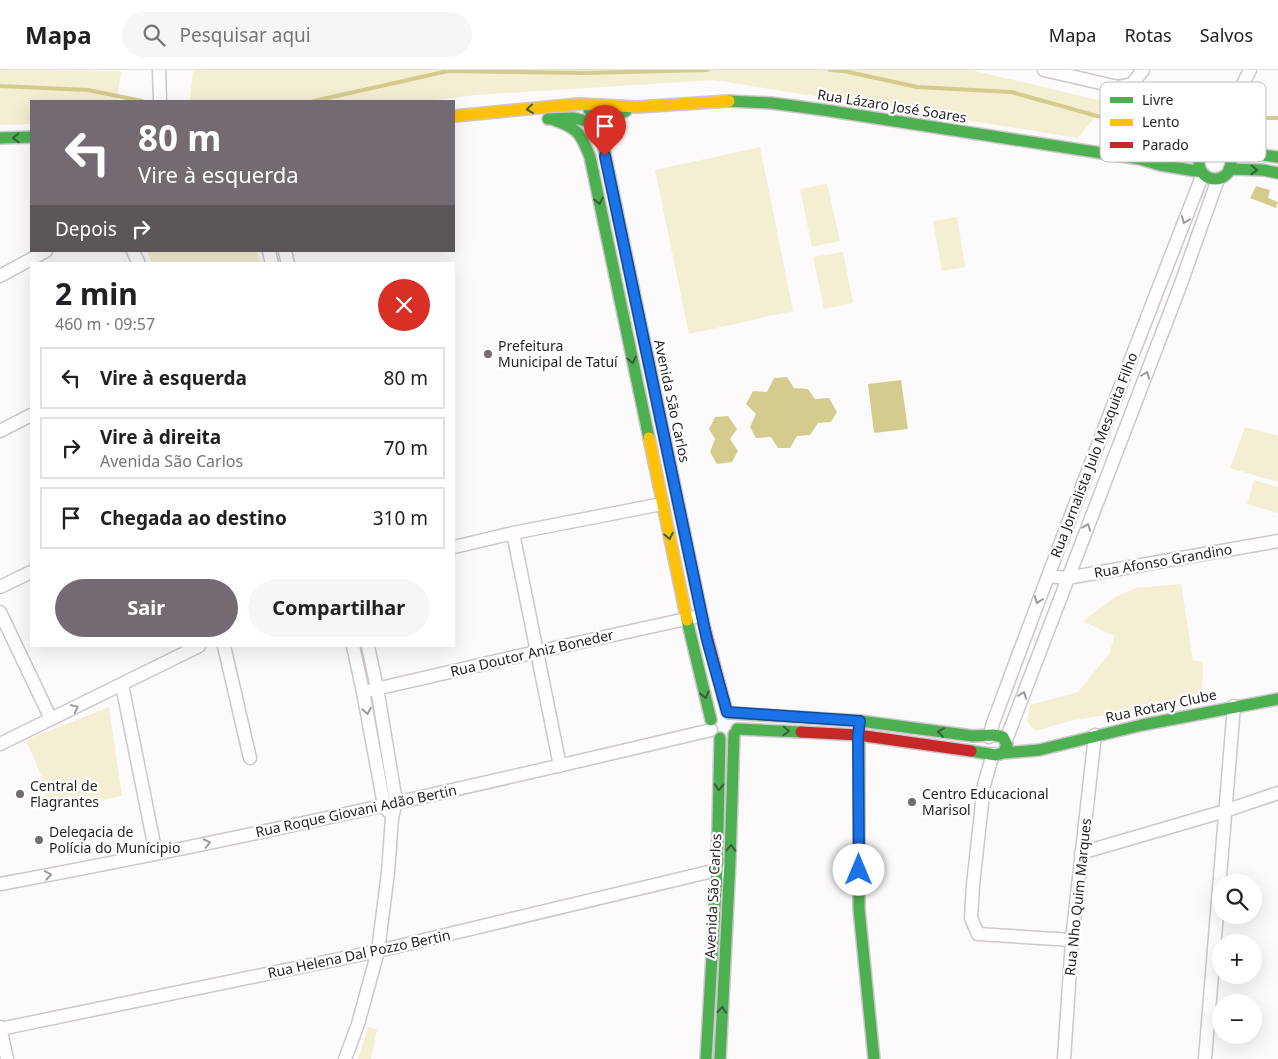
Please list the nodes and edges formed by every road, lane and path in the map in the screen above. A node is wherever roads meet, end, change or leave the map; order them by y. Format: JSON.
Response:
{"nodes":[{"id":1,"x":159,"y":70,"type":"edge"},
{"id":2,"x":1044,"y":70,"type":"edge"},
{"id":3,"x":1144,"y":70,"type":"edge"},
{"id":4,"x":1250,"y":70,"type":"edge"},
{"id":5,"x":1134,"y":82,"type":"edge"},
{"id":6,"x":1244,"y":82,"type":"edge"},
{"id":7,"x":1100,"y":83,"type":"edge"},
{"id":8,"x":160,"y":95,"type":"edge"},
{"id":9,"x":578,"y":104,"type":"junction"},
{"id":10,"x":637,"y":107,"type":"junction"},
{"id":11,"x":455,"y":116,"type":"edge"},
{"id":12,"x":554,"y":120,"type":"junction"},
{"id":13,"x":598,"y":120,"type":"junction"},
{"id":14,"x":537,"y":121,"type":"dead end"},
{"id":15,"x":30,"y":137,"type":"edge"},
{"id":16,"x":0,"y":138,"type":"edge"},
{"id":17,"x":1100,"y":153,"type":"edge"},
{"id":18,"x":1152,"y":162,"type":"edge"},
{"id":19,"x":1195,"y":162,"type":"edge"},
{"id":20,"x":1230,"y":162,"type":"edge"},
{"id":21,"x":1229,"y":169,"type":"junction"},
{"id":22,"x":1203,"y":173,"type":"junction"},
{"id":23,"x":1278,"y":173,"type":"edge"},
{"id":24,"x":1218,"y":179,"type":"junction"},
{"id":25,"x":44,"y":252,"type":"edge"},
{"id":26,"x":0,"y":276,"type":"edge"},
{"id":27,"x":30,"y":416,"type":"edge"},
{"id":28,"x":0,"y":431,"type":"edge"},
{"id":29,"x":1095,"y":451,"type":"junction"},
{"id":30,"x":1114,"y":458,"type":"junction"},
{"id":31,"x":662,"y":504,"type":"junction"},
{"id":32,"x":513,"y":533,"type":"junction"},
{"id":33,"x":1278,"y":541,"type":"edge"},
{"id":34,"x":1060,"y":543,"type":"junction"},
{"id":35,"x":455,"y":547,"type":"edge"},
{"id":36,"x":1079,"y":549,"type":"junction"},
{"id":37,"x":30,"y":572,"type":"edge"},
{"id":38,"x":1048,"y":576,"type":"junction"},
{"id":39,"x":1067,"y":578,"type":"junction"},
{"id":40,"x":0,"y":587,"type":"edge"},
{"id":41,"x":0,"y":612,"type":"edge"},
{"id":42,"x":702,"y":616,"type":"junction"},
{"id":43,"x":687,"y":618,"type":"junction"},
{"id":44,"x":197,"y":647,"type":"edge"},
{"id":45,"x":224,"y":647,"type":"edge"},
{"id":46,"x":353,"y":647,"type":"edge"},
{"id":47,"x":368,"y":647,"type":"edge"},
{"id":48,"x":536,"y":652,"type":"junction"},
{"id":49,"x":122,"y":685,"type":"junction"},
{"id":50,"x":377,"y":688,"type":"junction"},
{"id":51,"x":363,"y":692,"type":"junction"},
{"id":52,"x":1278,"y":699,"type":"edge"},
{"id":53,"x":1234,"y":706,"type":"junction"},
{"id":54,"x":728,"y":712,"type":"junction"},
{"id":55,"x":51,"y":719,"type":"junction"},
{"id":56,"x":860,"y":721,"type":"junction"},
{"id":57,"x":714,"y":729,"type":"junction"},
{"id":58,"x":735,"y":732,"type":"junction"},
{"id":59,"x":858,"y":735,"type":"junction"},
{"id":60,"x":1095,"y":735,"type":"junction"},
{"id":61,"x":989,"y":737,"type":"junction"},
{"id":62,"x":0,"y":744,"type":"edge"},
{"id":63,"x":998,"y":750,"type":"junction"},
{"id":64,"x":250,"y":758,"type":"dead end"},
{"id":65,"x":560,"y":766,"type":"junction"},
{"id":66,"x":1278,"y":793,"type":"edge"},
{"id":67,"x":390,"y":803,"type":"junction"},
{"id":68,"x":1225,"y":811,"type":"junction"},
{"id":69,"x":1081,"y":853,"type":"junction"},
{"id":70,"x":156,"y":854,"type":"junction"},
{"id":71,"x":717,"y":870,"type":"junction"},
{"id":72,"x":730,"y":874,"type":"junction"},
{"id":73,"x":0,"y":884,"type":"edge"},
{"id":74,"x":1072,"y":940,"type":"junction"},
{"id":75,"x":378,"y":951,"type":"junction"},
{"id":76,"x":0,"y":1028,"type":"edge"},
{"id":77,"x":7,"y":1059,"type":"edge"},
{"id":78,"x":346,"y":1059,"type":"edge"},
{"id":79,"x":706,"y":1059,"type":"edge"},
{"id":80,"x":720,"y":1059,"type":"edge"},
{"id":81,"x":874,"y":1059,"type":"edge"},
{"id":82,"x":1064,"y":1059,"type":"edge"},
{"id":83,"x":1205,"y":1059,"type":"edge"}],
"edges":[{"from":1,"to":8,"type":"street"},
{"from":2,"to":7,"type":"street"},
{"from":3,"to":5,"type":"street"},
{"from":4,"to":6,"type":"street"},
{"from":9,"to":10,"type":"main road","name":"Rua Lázaro José Soares"},
{"from":9,"to":11,"type":"main road","name":"Rua Lázaro José Soares","one_way":true},
{"from":9,"to":13,"type":"main road"},
{"from":10,"to":13,"type":"main road","name":"Rua Lázaro José Soares"},
{"from":10,"to":17,"type":"main road","name":"Rua Lázaro José Soares"},
{"from":12,"to":13,"type":"main road","name":"Rua Lázaro José Soares"},
{"from":12,"to":14,"type":"main road","name":"Rua Lázaro José Soares"},
{"from":12,"to":31,"type":"main road","name":"Avenida São Carlos","one_way":true},
{"from":13,"to":42,"type":"main road","name":"Avenida São Carlos"},
{"from":15,"to":16,"type":"main road","one_way":true},
{"from":18,"to":22,"type":"main road","name":"Rua Lázaro José Soares"},
{"from":19,"to":22,"type":"main road"},
{"from":20,"to":21,"type":"main road"},
{"from":21,"to":23,"type":"main road","one_way":true},
{"from":21,"to":24,"type":"main road"},
{"from":22,"to":24,"type":"main road","name":"Rua Lázaro José Soares"},
{"from":22,"to":29,"type":"street","name":"Rua Jornalista Julo Mesquita Filho","one_way":true},
{"from":30,"to":24,"type":"street","name":"Rua Jornalista Julo Mesquita Filho","one_way":true},
{"from":25,"to":26,"type":"street"},
{"from":27,"to":28,"type":"street"},
{"from":29,"to":30,"type":"street"},
{"from":29,"to":34,"type":"street","name":"Rua Jornalista Julo Mesquita Filho"},
{"from":36,"to":30,"type":"street","name":"Rua Jornalista Julo Mesquita Filho","one_way":true},
{"from":31,"to":32,"type":"street"},
{"from":31,"to":43,"type":"main road","name":"Avenida São Carlos","one_way":true},
{"from":32,"to":35,"type":"street"},
{"from":32,"to":48,"type":"street"},
{"from":33,"to":39,"type":"street","name":"Rua Afonso Grandino"},
{"from":34,"to":36,"type":"street"},
{"from":34,"to":38,"type":"street","name":"Rua Jornalista Julo Mesquita Filho"},
{"from":36,"to":39,"type":"street","name":"Rua Jornalista Julo Mesquita Filho"},
{"from":37,"to":40,"type":"street"},
{"from":38,"to":39,"type":"street","name":"Rua Afonso Grandino"},
{"from":38,"to":61,"type":"street","name":"Rua Jornalista Julo Mesquita Filho","one_way":true},
{"from":63,"to":39,"type":"street","name":"Rua Jornalista Julo Mesquita Filho","one_way":true},
{"from":41,"to":55,"type":"street"},
{"from":42,"to":43,"type":"street","name":"Rua Doutor Aniz Boneder"},
{"from":42,"to":54,"type":"main road","name":"Avenida São Carlos"},
{"from":43,"to":48,"type":"street","name":"Rua Doutor Aniz Boneder"},
{"from":43,"to":57,"type":"main road","name":"Avenida São Carlos","one_way":true},
{"from":44,"to":49,"type":"street"},
{"from":45,"to":64,"type":"street"},
{"from":46,"to":51,"type":"street"},
{"from":47,"to":50,"type":"street"},
{"from":48,"to":50,"type":"street","name":"Rua Doutor Aniz Boneder"},
{"from":48,"to":65,"type":"street"},
{"from":55,"to":49,"type":"street","one_way":true},
{"from":49,"to":70,"type":"street"},
{"from":50,"to":51,"type":"street","name":"Rua Doutor Aniz Boneder"},
{"from":50,"to":67,"type":"street"},
{"from":51,"to":67,"type":"street","one_way":true},
{"from":52,"to":53,"type":"main road","name":"Rua Rotary Clube"},
{"from":53,"to":60,"type":"main road","name":"Rua Rotary Clube"},
{"from":53,"to":68,"type":"street"},
{"from":54,"to":56,"type":"main road"},
{"from":54,"to":57,"type":"main road"},
{"from":54,"to":58,"type":"main road"},
{"from":55,"to":62,"type":"street"},
{"from":56,"to":59,"type":"main road"},
{"from":61,"to":56,"type":"main road","one_way":true},
{"from":57,"to":58,"type":"main road"},
{"from":57,"to":65,"type":"street","name":"Rua Roque Giovani Adão Bertin"},
{"from":57,"to":71,"type":"main road","name":"Avenida São Carlos","one_way":true},
{"from":58,"to":59,"type":"main road","one_way":true},
{"from":72,"to":58,"type":"main road","name":"Avenida São Carlos","one_way":true},
{"from":59,"to":63,"type":"main road"},
{"from":59,"to":81,"type":"main road"},
{"from":60,"to":63,"type":"main road","name":"Rua Rotary Clube"},
{"from":60,"to":69,"type":"street","name":"Rua Nho Quim Marques"},
{"from":61,"to":63,"type":"main road"},
{"from":61,"to":63,"type":"main road"},
{"from":63,"to":74,"type":"street","name":"Rua Jornalista Julo Mesquita Filho"},
{"from":65,"to":67,"type":"street","name":"Rua Roque Giovani Adão Bertin"},
{"from":66,"to":68,"type":"street"},
{"from":70,"to":67,"type":"street","name":"Rua Roque Giovani Adão Bertin","one_way":true},
{"from":67,"to":75,"type":"street"},
{"from":68,"to":69,"type":"street"},
{"from":68,"to":83,"type":"street"},
{"from":69,"to":74,"type":"street","name":"Rua Nho Quim Marques"},
{"from":73,"to":70,"type":"street","name":"Rua Roque Giovani Adão Bertin","one_way":true},
{"from":71,"to":72,"type":"street"},
{"from":71,"to":75,"type":"street","name":"Rua Helena Dal Pozzo Bertin"},
{"from":71,"to":79,"type":"main road","name":"Avenida São Carlos"},
{"from":80,"to":72,"type":"main road","name":"Avenida São Carlos","one_way":true},
{"from":74,"to":82,"type":"street","name":"Rua Nho Quim Marques"},
{"from":75,"to":76,"type":"street","name":"Rua Helena Dal Pozzo Bertin"},
{"from":75,"to":78,"type":"street"},
{"from":76,"to":77,"type":"street"}]}
